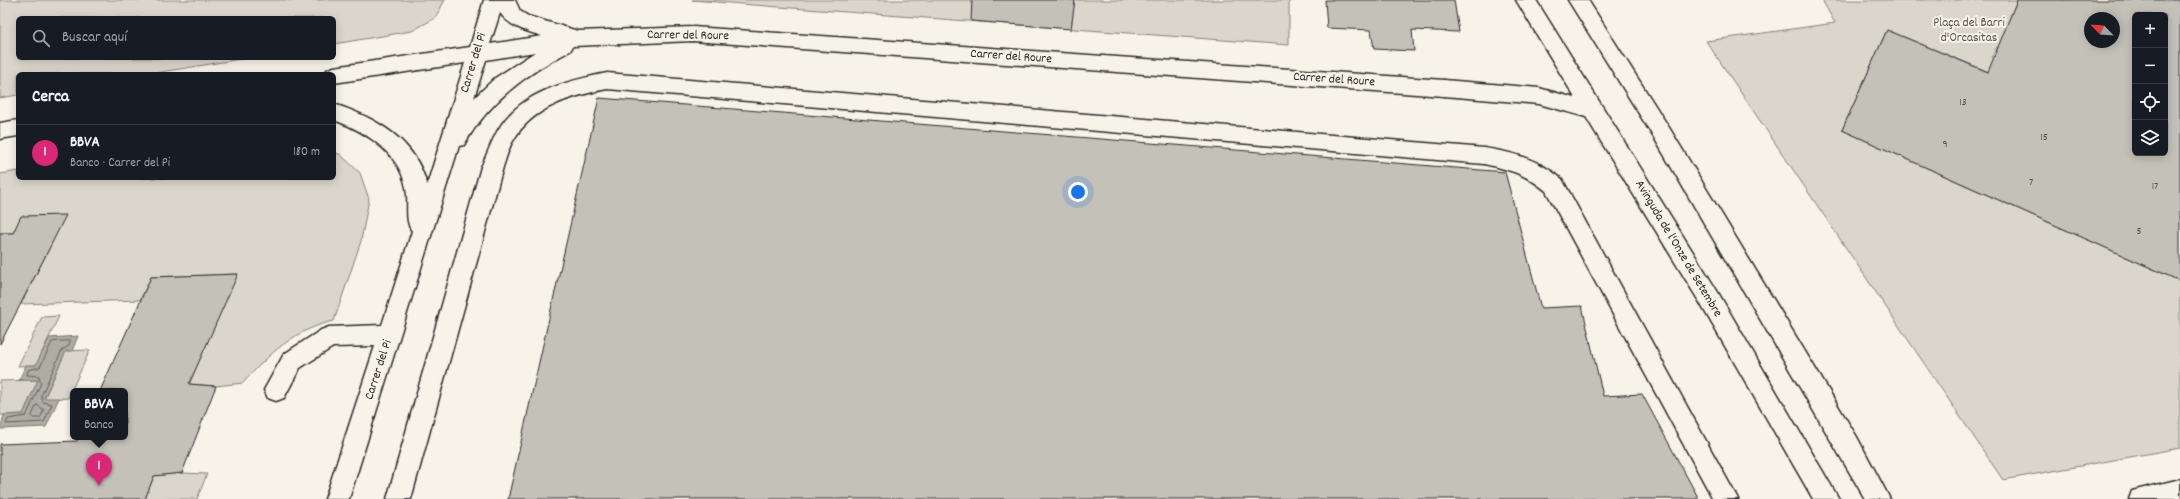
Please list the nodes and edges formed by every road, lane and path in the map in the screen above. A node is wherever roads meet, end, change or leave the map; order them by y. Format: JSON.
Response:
{"nodes":[{"id":1,"x":494,"y":0,"type":"edge"},
{"id":2,"x":505,"y":0,"type":"edge"},
{"id":3,"x":1526,"y":0,"type":"edge"},
{"id":4,"x":1578,"y":0,"type":"edge"},
{"id":5,"x":578,"y":38,"type":"junction"},
{"id":6,"x":476,"y":53,"type":"junction"},
{"id":7,"x":336,"y":76,"type":"edge"},
{"id":8,"x":1593,"y":111,"type":"junction"},
{"id":9,"x":336,"y":113,"type":"edge"},
{"id":10,"x":16,"y":128,"type":"edge"},
{"id":11,"x":0,"y":131,"type":"edge"},
{"id":12,"x":437,"y":184,"type":"junction"},
{"id":13,"x":420,"y":241,"type":"junction"},
{"id":14,"x":390,"y":335,"type":"junction"},
{"id":15,"x":276,"y":390,"type":"dead end"},
{"id":16,"x":2180,"y":491,"type":"edge"},
{"id":17,"x":337,"y":499,"type":"edge"},
{"id":18,"x":399,"y":499,"type":"edge"},
{"id":19,"x":1726,"y":499,"type":"edge"},
{"id":20,"x":1827,"y":499,"type":"edge"},
{"id":21,"x":1878,"y":499,"type":"edge"},
{"id":22,"x":2141,"y":499,"type":"edge"}],
"edges":[{"from":1,"to":6,"type":"street","name":"Carrer del Pi"},
{"from":2,"to":5,"type":"street"},
{"from":3,"to":8,"type":"street","name":"Avinguda de l'Onze de Setembre"},
{"from":4,"to":21,"type":"street"},
{"from":5,"to":6,"type":"street","name":"Carrer del Roure"},
{"from":5,"to":8,"type":"street","name":"Carrer del Roure"},
{"from":5,"to":12,"type":"street","name":"Carrer del Roure"},
{"from":6,"to":7,"type":"street","name":"Carrer del Roure"},
{"from":6,"to":12,"type":"street","name":"Carrer del Pi"},
{"from":8,"to":20,"type":"street","name":"Avinguda de l'Onze de Setembre"},
{"from":9,"to":13,"type":"street","name":"Carrer del Pi"},
{"from":10,"to":11,"type":"street"},
{"from":12,"to":13,"type":"street","name":"Carrer del Pi"},
{"from":13,"to":14,"type":"street","name":"Carrer del Pi"},
{"from":14,"to":15,"type":"street"},
{"from":14,"to":17,"type":"street","name":"Carrer del Pi"},
{"from":16,"to":22,"type":"street"},
{"from":18,"to":19,"type":"street"}]}
